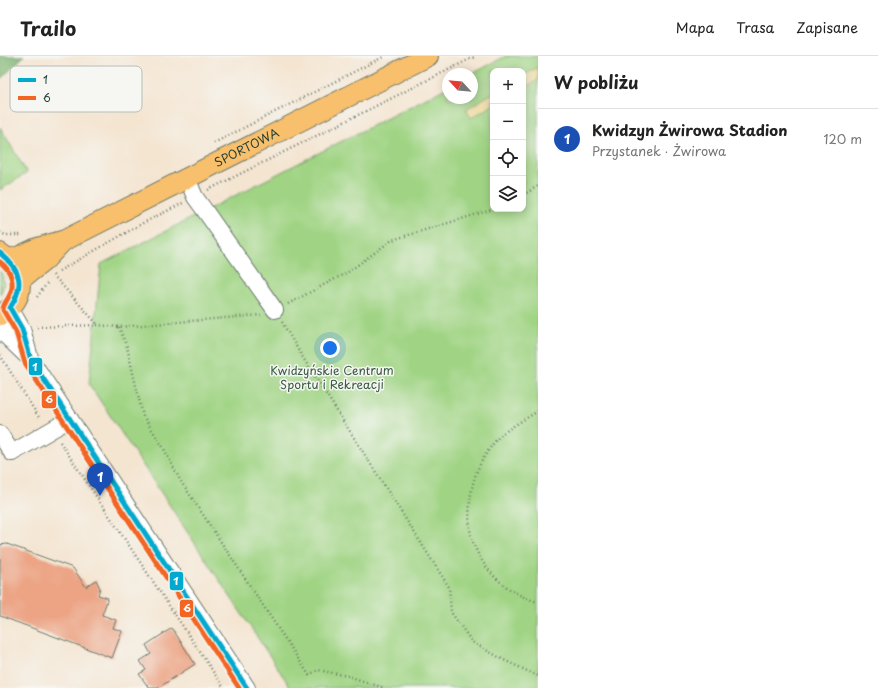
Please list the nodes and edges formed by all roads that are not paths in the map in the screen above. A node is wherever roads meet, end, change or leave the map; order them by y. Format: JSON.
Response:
{"nodes":[{"id":1,"x":423,"y":57,"type":"edge"},
{"id":2,"x":186,"y":178,"type":"junction"},
{"id":3,"x":65,"y":240,"type":"junction"},
{"id":4,"x":4,"y":256,"type":"edge"},
{"id":5,"x":20,"y":280,"type":"junction"},
{"id":6,"x":275,"y":310,"type":"road end"},
{"id":7,"x":5,"y":312,"type":"edge"},
{"id":8,"x":0,"y":328,"type":"edge"},
{"id":9,"x":31,"y":360,"type":"junction"},
{"id":10,"x":70,"y":419,"type":"junction"},
{"id":11,"x":0,"y":434,"type":"edge"},
{"id":12,"x":6,"y":455,"type":"edge"},
{"id":13,"x":247,"y":688,"type":"edge"}],
"edges":[{"from":1,"to":2,"type":"main road","name":"SPORTOWA"},
{"from":2,"to":3,"type":"main road","name":"SPORTOWA"},
{"from":2,"to":6,"type":"street"},
{"from":3,"to":4,"type":"main road","name":"SPORTOWA"},
{"from":3,"to":5,"type":"main road","name":"SPORTOWA"},
{"from":4,"to":5,"type":"main road"},
{"from":5,"to":7,"type":"main road"},
{"from":7,"to":9,"type":"street"},
{"from":8,"to":9,"type":"street"},
{"from":9,"to":10,"type":"street"},
{"from":10,"to":12,"type":"street"},
{"from":10,"to":13,"type":"street"},
{"from":11,"to":12,"type":"street"}]}
